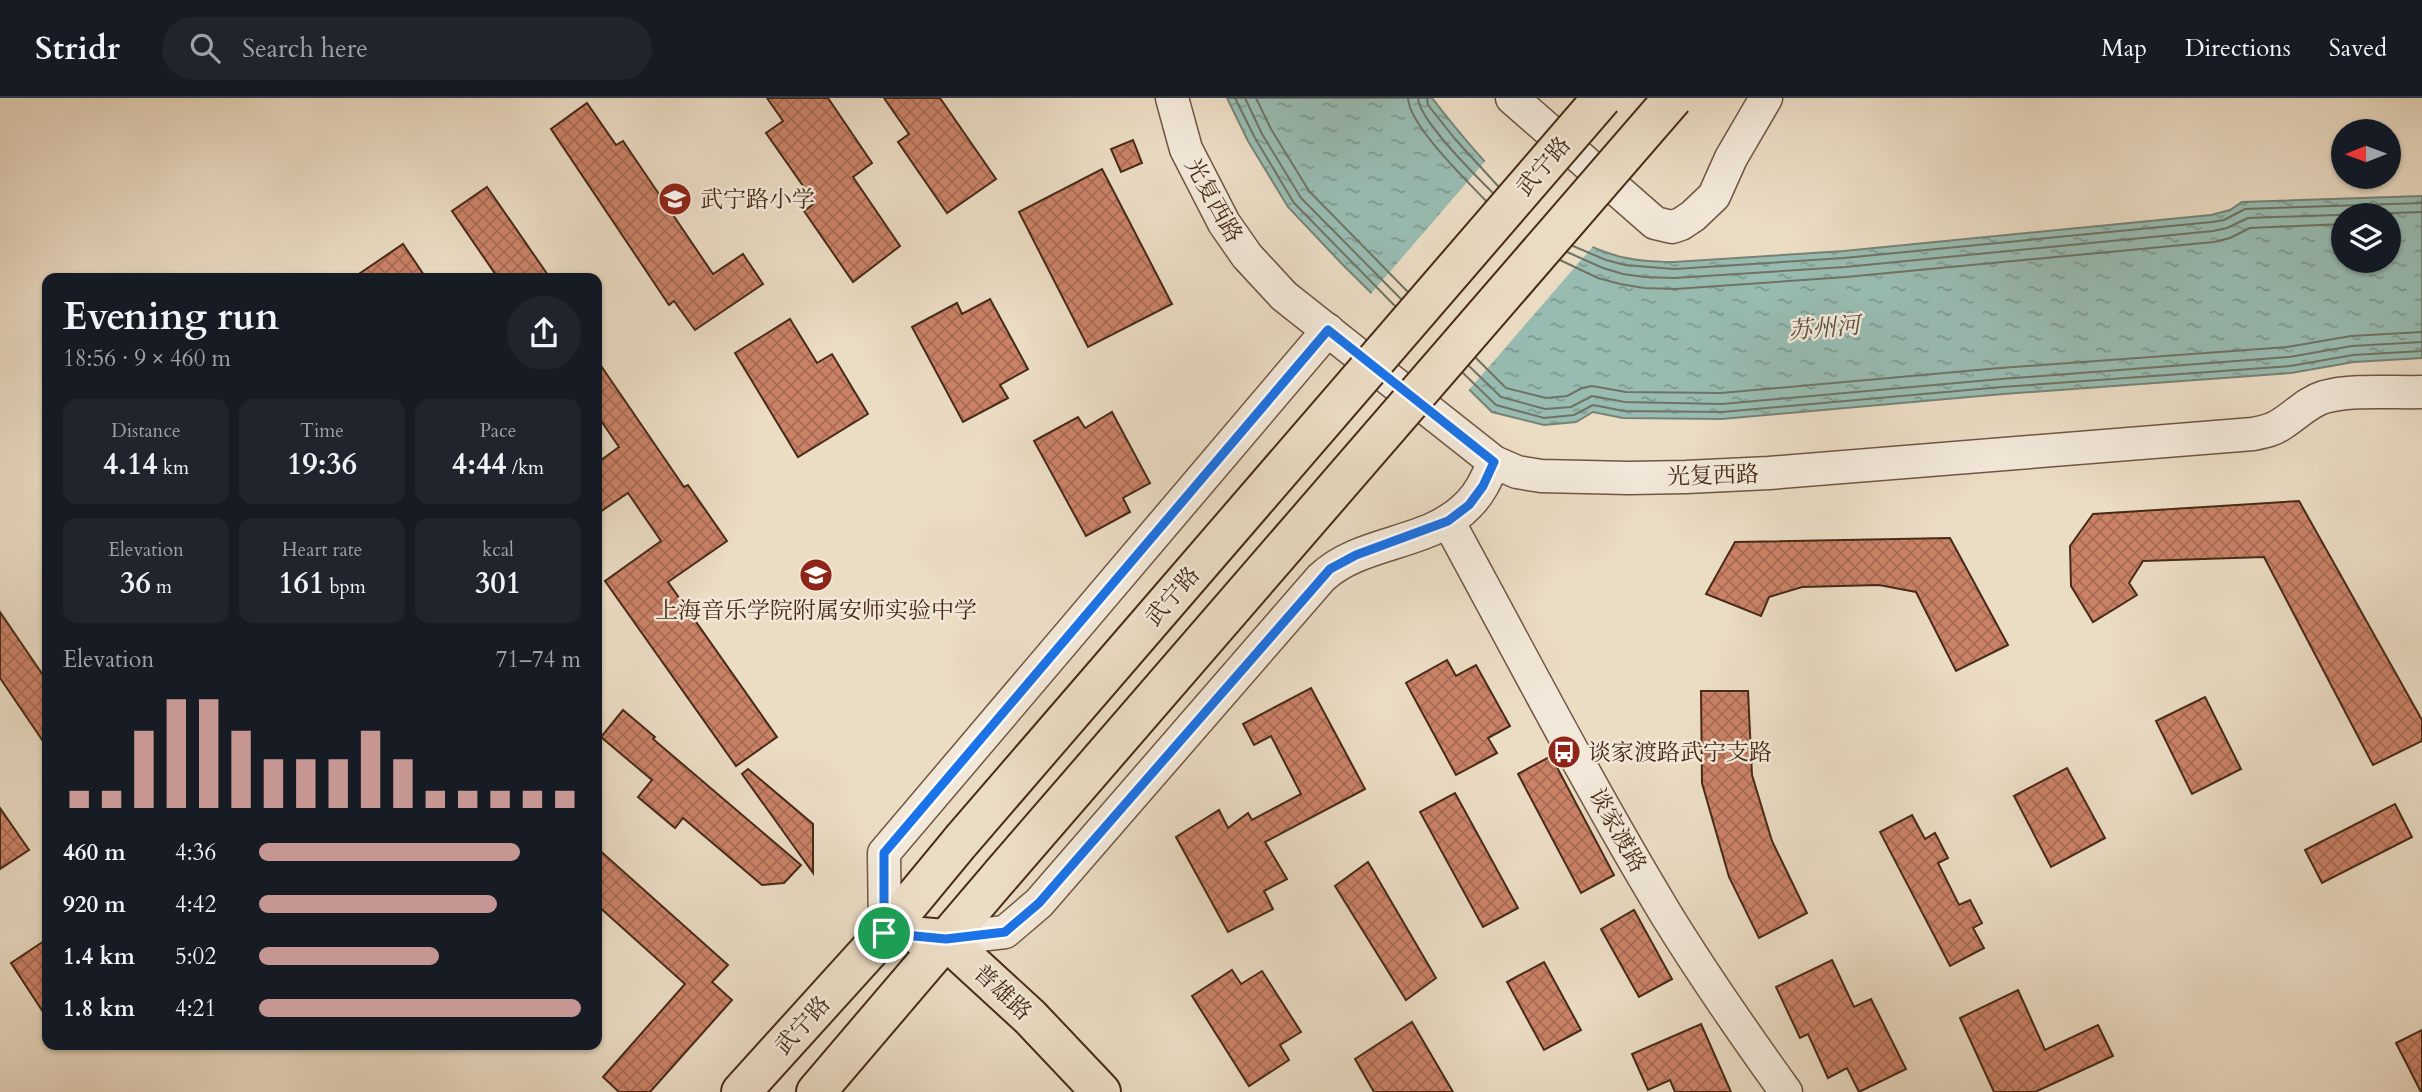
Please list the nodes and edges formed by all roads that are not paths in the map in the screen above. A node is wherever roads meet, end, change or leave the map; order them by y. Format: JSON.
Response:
{"nodes":[{"id":1,"x":1171,"y":98,"type":"edge"},
{"id":2,"x":1513,"y":98,"type":"edge"},
{"id":3,"x":1602,"y":98,"type":"edge"},
{"id":4,"x":1673,"y":98,"type":"edge"},
{"id":5,"x":1766,"y":98,"type":"edge"},
{"id":6,"x":1328,"y":330,"type":"junction"},
{"id":7,"x":2422,"y":392,"type":"edge"},
{"id":8,"x":1494,"y":462,"type":"junction"},
{"id":9,"x":1448,"y":521,"type":"junction"},
{"id":10,"x":884,"y":933,"type":"junction"},
{"id":11,"x":946,"y":939,"type":"junction"},
{"id":12,"x":741,"y":1092,"type":"edge"},
{"id":13,"x":816,"y":1092,"type":"edge"},
{"id":14,"x":1101,"y":1092,"type":"edge"},
{"id":15,"x":1786,"y":1092,"type":"edge"}],
"edges":[{"from":1,"to":6,"type":"street","name":"光复西路"},
{"from":2,"to":5,"type":"street"},
{"from":3,"to":10,"type":"main road","name":"武宁路","bridge":true},
{"from":4,"to":11,"type":"main road","bridge":true},
{"from":6,"to":8,"type":"street","name":"光复西路"},
{"from":6,"to":10,"type":"street"},
{"from":7,"to":8,"type":"street","name":"光复西路"},
{"from":8,"to":9,"type":"street"},
{"from":9,"to":11,"type":"street"},
{"from":9,"to":15,"type":"street","name":"谈家渡路"},
{"from":10,"to":11,"type":"main road"},
{"from":10,"to":12,"type":"main road","name":"武宁路"},
{"from":11,"to":13,"type":"main road"},
{"from":11,"to":14,"type":"main road","name":"普雄路"}]}
